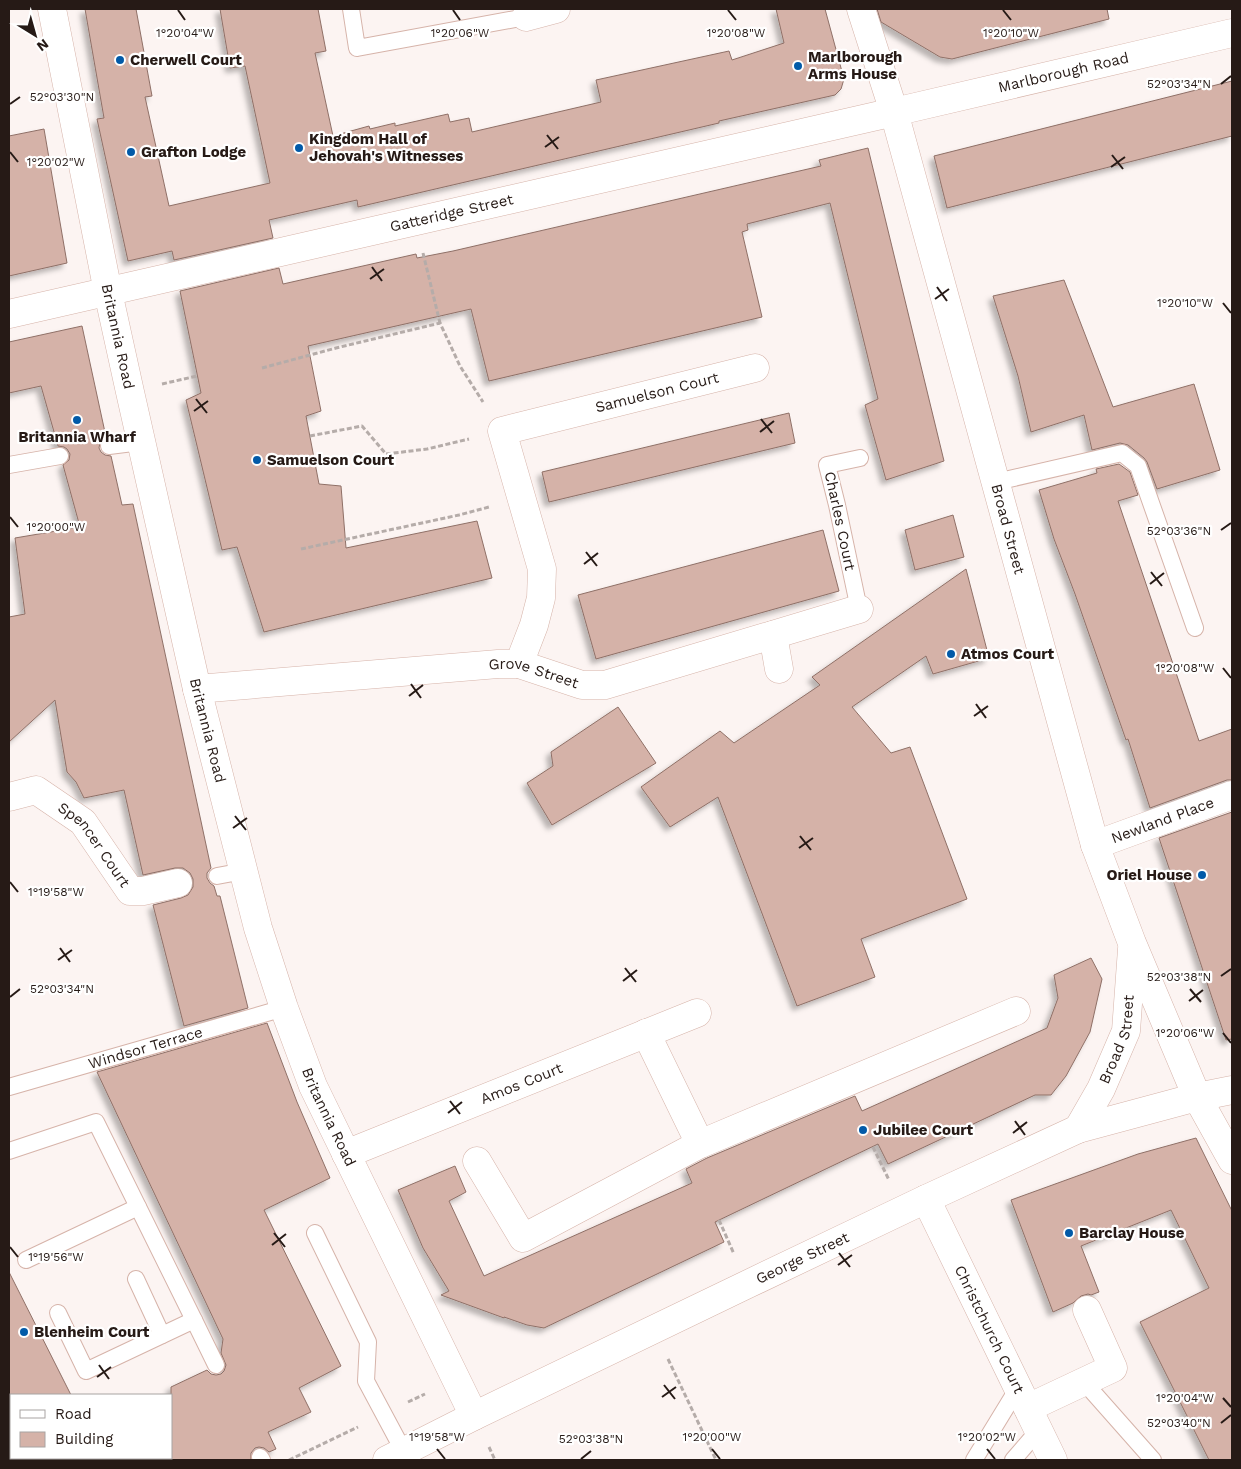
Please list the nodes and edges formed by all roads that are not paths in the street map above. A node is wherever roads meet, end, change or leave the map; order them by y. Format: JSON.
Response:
{"nodes":[{"id":1,"x":52,"y":9,"type":"edge"},
{"id":2,"x":351,"y":9,"type":"edge"},
{"id":3,"x":860,"y":9,"type":"edge"},
{"id":4,"x":545,"y":11,"type":"edge"},
{"id":5,"x":1232,"y":32,"type":"edge"},
{"id":6,"x":894,"y":112,"type":"junction"},
{"id":7,"x":108,"y":292,"type":"junction"},
{"id":8,"x":9,"y":314,"type":"edge"},
{"id":9,"x":755,"y":368,"type":"dead end"},
{"id":10,"x":141,"y":442,"type":"junction"},
{"id":11,"x":109,"y":446,"type":"dead end"},
{"id":12,"x":60,"y":456,"type":"dead end"},
{"id":13,"x":860,"y":458,"type":"dead end"},
{"id":14,"x":9,"y":465,"type":"edge"},
{"id":15,"x":996,"y":482,"type":"junction"},
{"id":16,"x":859,"y":609,"type":"joint"},
{"id":17,"x":1195,"y":628,"type":"dead end"},
{"id":18,"x":773,"y":635,"type":"junction"},
{"id":19,"x":519,"y":664,"type":"junction"},
{"id":20,"x":780,"y":669,"type":"dead end"},
{"id":21,"x":197,"y":689,"type":"junction"},
{"id":22,"x":1232,"y":795,"type":"edge"},
{"id":23,"x":9,"y":797,"type":"edge"},
{"id":24,"x":1095,"y":845,"type":"junction"},
{"id":25,"x":244,"y":871,"type":"junction"},
{"id":26,"x":217,"y":876,"type":"dead end"},
{"id":27,"x":178,"y":883,"type":"dead end"},
{"id":28,"x":1132,"y":943,"type":"junction"},
{"id":29,"x":284,"y":1008,"type":"junction"},
{"id":30,"x":1016,"y":1011,"type":"dead end"},
{"id":31,"x":697,"y":1013,"type":"dead end"},
{"id":32,"x":646,"y":1033,"type":"junction"},
{"id":33,"x":9,"y":1087,"type":"edge"},
{"id":34,"x":1232,"y":1090,"type":"edge"},
{"id":35,"x":1197,"y":1098,"type":"junction"},
{"id":36,"x":1078,"y":1129,"type":"junction"},
{"id":37,"x":700,"y":1144,"type":"junction"},
{"id":38,"x":9,"y":1151,"type":"edge"},
{"id":39,"x":346,"y":1154,"type":"junction"},
{"id":40,"x":1232,"y":1160,"type":"edge"},
{"id":41,"x":477,"y":1162,"type":"dead end"},
{"id":42,"x":926,"y":1199,"type":"junction"},
{"id":43,"x":138,"y":1207,"type":"junction"},
{"id":44,"x":316,"y":1234,"type":"dead end"},
{"id":45,"x":26,"y":1260,"type":"dead end"},
{"id":46,"x":136,"y":1279,"type":"dead end"},
{"id":47,"x":1087,"y":1310,"type":"dead end"},
{"id":48,"x":58,"y":1314,"type":"dead end"},
{"id":49,"x":194,"y":1320,"type":"junction"},
{"id":50,"x":162,"y":1335,"type":"junction"},
{"id":51,"x":216,"y":1366,"type":"dead end"},
{"id":52,"x":1084,"y":1382,"type":"junction"},
{"id":53,"x":1028,"y":1409,"type":"junction"},
{"id":54,"x":474,"y":1416,"type":"junction"},
{"id":55,"x":396,"y":1456,"type":"edge"},
{"id":56,"x":974,"y":1460,"type":"edge"},
{"id":57,"x":1013,"y":1460,"type":"edge"},
{"id":58,"x":1053,"y":1460,"type":"edge"},
{"id":59,"x":1153,"y":1460,"type":"edge"}],
"edges":[{"from":1,"to":7,"type":"street","name":"Britannia Road"},
{"from":2,"to":4,"type":"lane"},
{"from":3,"to":6,"type":"street","name":"Broad Street"},
{"from":5,"to":6,"type":"street","name":"Marlborough Road"},
{"from":6,"to":7,"type":"street","name":"Gatteridge Street"},
{"from":6,"to":15,"type":"street","name":"Broad Street"},
{"from":7,"to":8,"type":"street","name":"Gatteridge Street"},
{"from":7,"to":10,"type":"street","name":"Britannia Road"},
{"from":9,"to":19,"type":"street","name":"Samuelson Court"},
{"from":10,"to":11,"type":"lane"},
{"from":10,"to":21,"type":"street","name":"Britannia Road"},
{"from":12,"to":14,"type":"lane"},
{"from":13,"to":16,"type":"lane","name":"Charles Court"},
{"from":15,"to":17,"type":"lane"},
{"from":15,"to":24,"type":"street","name":"Broad Street"},
{"from":16,"to":18,"type":"street","name":"Grove Street"},
{"from":18,"to":19,"type":"street","name":"Grove Street"},
{"from":18,"to":20,"type":"street"},
{"from":19,"to":21,"type":"street","name":"Grove Street"},
{"from":21,"to":25,"type":"street","name":"Britannia Road"},
{"from":22,"to":24,"type":"street","name":"Newland Place"},
{"from":23,"to":27,"type":"street","name":"Spencer Court"},
{"from":24,"to":28,"type":"street","name":"Broad Street"},
{"from":25,"to":26,"type":"lane"},
{"from":25,"to":29,"type":"street","name":"Britannia Road"},
{"from":28,"to":35,"type":"street","name":"Broad Street"},
{"from":28,"to":36,"type":"street","name":"Broad Street"},
{"from":29,"to":33,"type":"lane","name":"Windsor Terrace"},
{"from":29,"to":39,"type":"street","name":"Britannia Road"},
{"from":30,"to":37,"type":"street"},
{"from":31,"to":32,"type":"street","name":"Amos Court"},
{"from":32,"to":37,"type":"street"},
{"from":32,"to":39,"type":"street","name":"Amos Court"},
{"from":34,"to":35,"type":"street","name":"George Street"},
{"from":35,"to":36,"type":"street","name":"George Street"},
{"from":35,"to":40,"type":"street","name":"Broad Street"},
{"from":36,"to":42,"type":"street","name":"George Street"},
{"from":37,"to":41,"type":"street"},
{"from":38,"to":43,"type":"lane"},
{"from":39,"to":54,"type":"street","name":"Britannia Road"},
{"from":42,"to":53,"type":"street","name":"Christchurch Court"},
{"from":42,"to":54,"type":"street","name":"George Street"},
{"from":43,"to":45,"type":"lane"},
{"from":43,"to":49,"type":"lane"},
{"from":44,"to":55,"type":"lane"},
{"from":46,"to":50,"type":"lane"},
{"from":47,"to":52,"type":"street"},
{"from":48,"to":50,"type":"lane"},
{"from":49,"to":50,"type":"lane"},
{"from":49,"to":51,"type":"lane"},
{"from":52,"to":53,"type":"street"},
{"from":52,"to":59,"type":"lane"},
{"from":53,"to":56,"type":"lane"},
{"from":53,"to":57,"type":"lane"},
{"from":53,"to":58,"type":"street","name":"Christchurch Court"},
{"from":54,"to":55,"type":"street","name":"George Street"}]}
